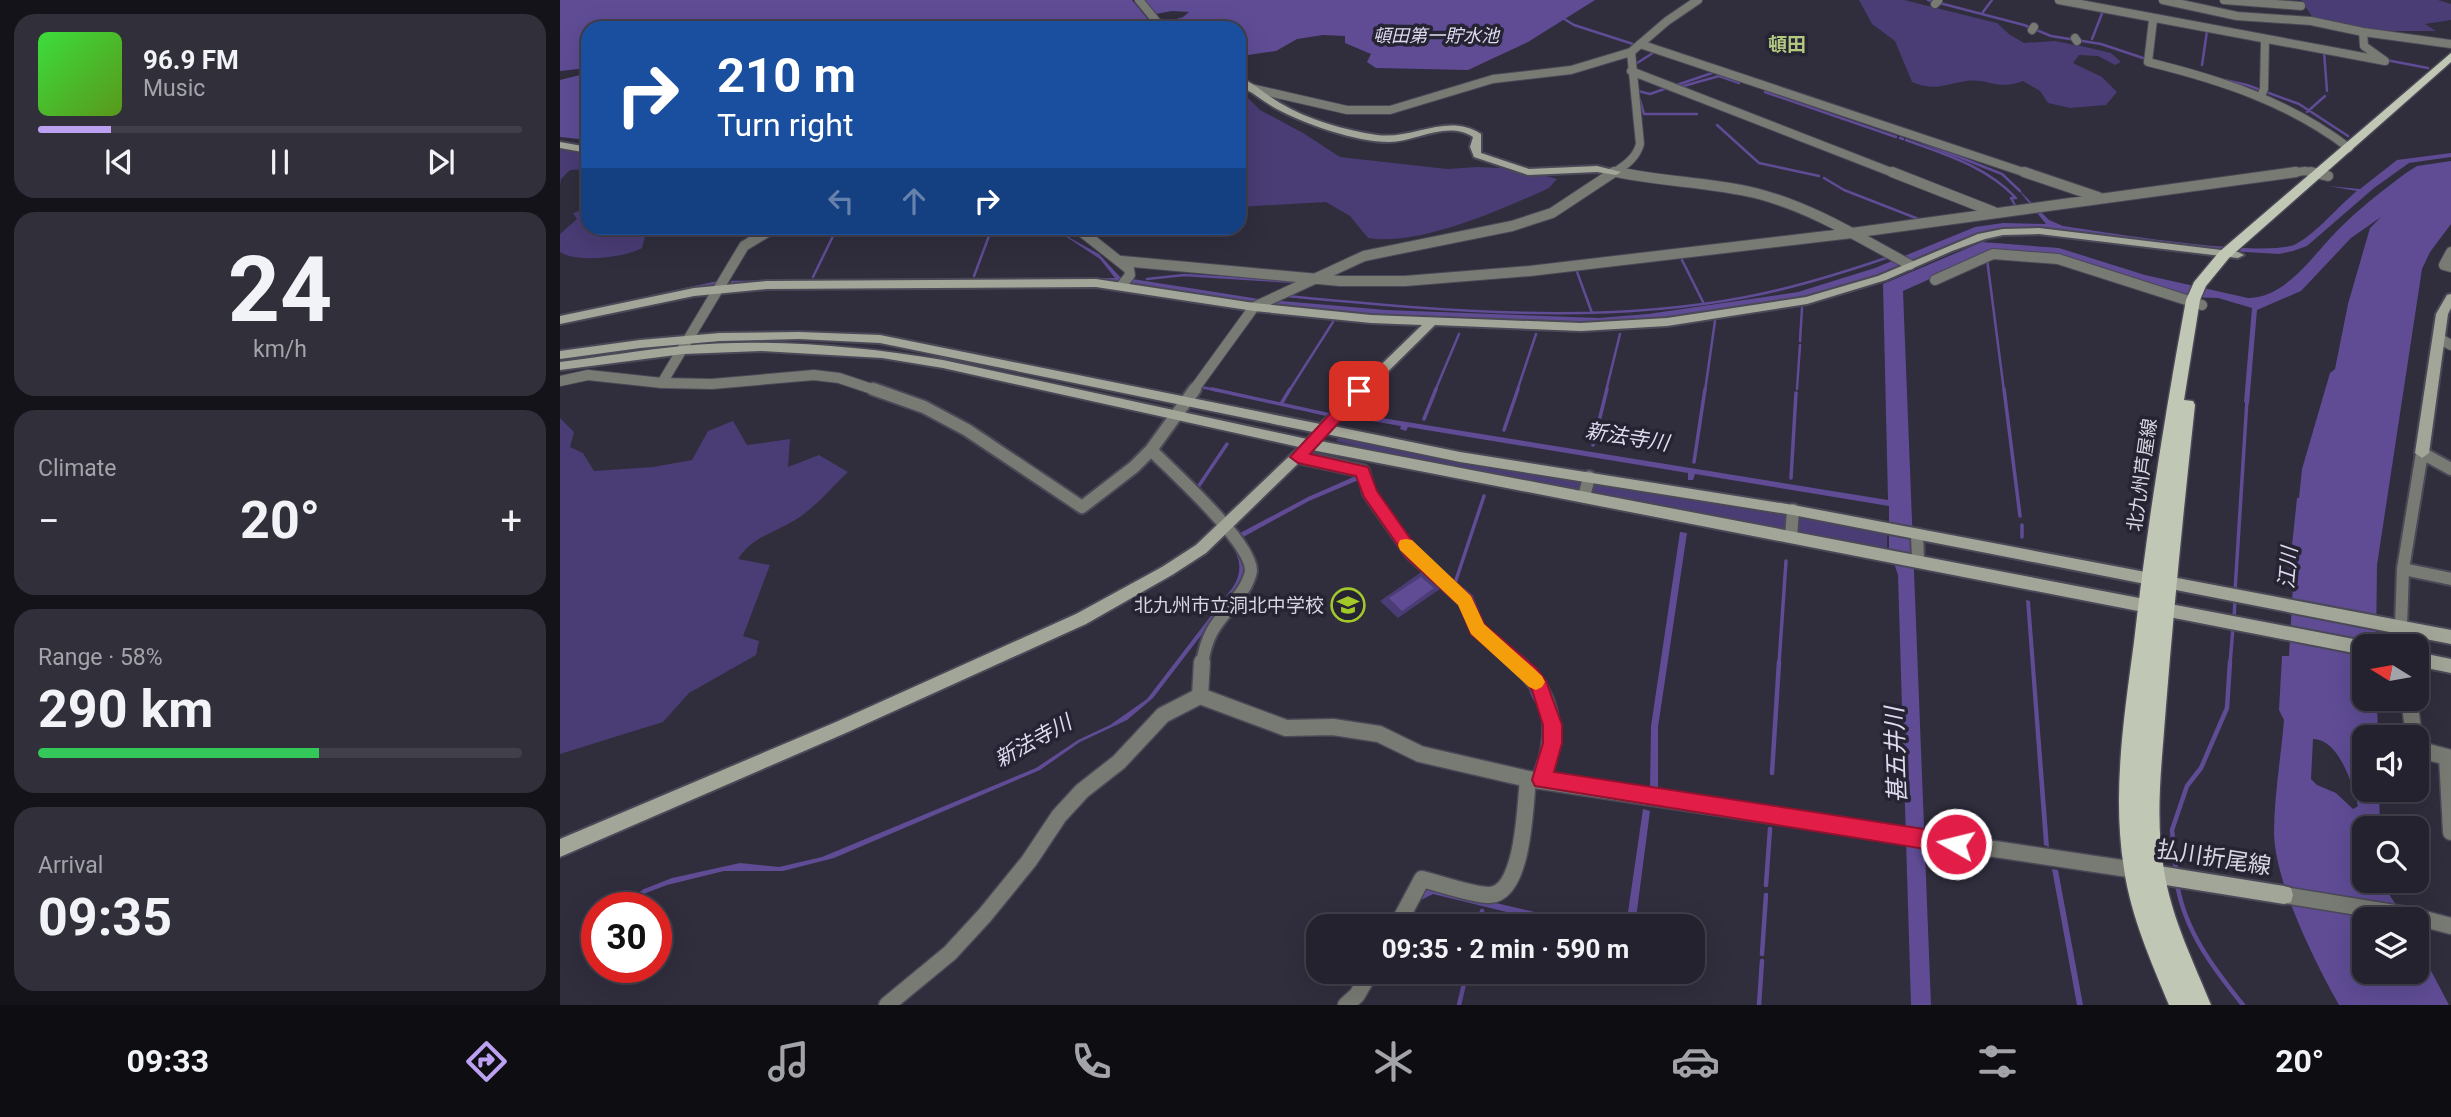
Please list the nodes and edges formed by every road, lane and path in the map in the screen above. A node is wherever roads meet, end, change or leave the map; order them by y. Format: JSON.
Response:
{"nodes":[{"id":1,"x":1139,"y":0,"type":"edge"},
{"id":2,"x":1698,"y":0,"type":"edge"},
{"id":3,"x":2059,"y":0,"type":"edge"},
{"id":4,"x":2163,"y":0,"type":"edge"},
{"id":5,"x":2225,"y":0,"type":"edge"},
{"id":6,"x":2261,"y":1,"type":"edge"},
{"id":7,"x":2299,"y":3,"type":"edge"},
{"id":8,"x":2154,"y":20,"type":"junction"},
{"id":9,"x":1156,"y":21,"type":"edge"},
{"id":10,"x":2311,"y":21,"type":"junction"},
{"id":11,"x":2363,"y":32,"type":"junction"},
{"id":12,"x":2265,"y":40,"type":"junction"},
{"id":13,"x":1640,"y":44,"type":"junction"},
{"id":14,"x":2451,"y":44,"type":"edge"},
{"id":15,"x":1631,"y":52,"type":"junction"},
{"id":16,"x":2451,"y":56,"type":"edge"},
{"id":17,"x":2451,"y":66,"type":"edge"},
{"id":18,"x":1631,"y":71,"type":"junction"},
{"id":19,"x":1246,"y":85,"type":"edge"},
{"id":20,"x":1251,"y":88,"type":"junction"},
{"id":21,"x":2260,"y":96,"type":"junction"},
{"id":22,"x":560,"y":145,"type":"edge"},
{"id":23,"x":2349,"y":148,"type":"junction"},
{"id":24,"x":581,"y":149,"type":"edge"},
{"id":25,"x":1616,"y":172,"type":"junction"},
{"id":26,"x":2324,"y":174,"type":"junction"},
{"id":27,"x":2101,"y":198,"type":"junction"},
{"id":28,"x":1997,"y":214,"type":"junction"},
{"id":29,"x":1852,"y":233,"type":"junction"},
{"id":30,"x":762,"y":235,"type":"edge"},
{"id":31,"x":1087,"y":235,"type":"edge"},
{"id":32,"x":2451,"y":252,"type":"edge"},
{"id":33,"x":2231,"y":255,"type":"junction"},
{"id":34,"x":1122,"y":261,"type":"junction"},
{"id":35,"x":1910,"y":265,"type":"junction"},
{"id":36,"x":2451,"y":267,"type":"edge"},
{"id":37,"x":1313,"y":278,"type":"junction"},
{"id":38,"x":1935,"y":280,"type":"dead end"},
{"id":39,"x":1122,"y":285,"type":"junction"},
{"id":40,"x":721,"y":287,"type":"junction"},
{"id":41,"x":2199,"y":297,"type":"junction"},
{"id":42,"x":2451,"y":298,"type":"edge"},
{"id":43,"x":1254,"y":307,"type":"junction"},
{"id":44,"x":560,"y":320,"type":"edge"},
{"id":45,"x":1431,"y":323,"type":"junction"},
{"id":46,"x":691,"y":337,"type":"junction"},
{"id":47,"x":2445,"y":342,"type":"edge"},
{"id":48,"x":683,"y":350,"type":"junction"},
{"id":49,"x":560,"y":355,"type":"edge"},
{"id":50,"x":560,"y":366,"type":"edge"},
{"id":51,"x":560,"y":381,"type":"edge"},
{"id":52,"x":662,"y":383,"type":"junction"},
{"id":53,"x":1186,"y":402,"type":"junction"},
{"id":54,"x":1177,"y":416,"type":"junction"},
{"id":55,"x":1322,"y":430,"type":"junction"},
{"id":56,"x":1308,"y":444,"type":"junction"},
{"id":57,"x":1151,"y":450,"type":"junction"},
{"id":58,"x":2422,"y":453,"type":"junction"},
{"id":59,"x":1298,"y":457,"type":"junction"},
{"id":60,"x":2451,"y":469,"type":"edge"},
{"id":61,"x":1589,"y":477,"type":"junction"},
{"id":62,"x":1584,"y":497,"type":"junction"},
{"id":63,"x":1793,"y":510,"type":"junction"},
{"id":64,"x":1224,"y":526,"type":"junction"},
{"id":65,"x":1917,"y":536,"type":"junction"},
{"id":66,"x":1791,"y":537,"type":"junction"},
{"id":67,"x":1918,"y":560,"type":"junction"},
{"id":68,"x":2403,"y":569,"type":"junction"},
{"id":69,"x":2451,"y":579,"type":"edge"},
{"id":70,"x":2159,"y":581,"type":"junction"},
{"id":71,"x":2155,"y":607,"type":"junction"},
{"id":72,"x":2395,"y":625,"type":"junction"},
{"id":73,"x":2451,"y":637,"type":"edge"},
{"id":74,"x":2352,"y":646,"type":"edge"},
{"id":75,"x":2429,"y":661,"type":"edge"},
{"id":76,"x":2451,"y":666,"type":"edge"},
{"id":77,"x":1200,"y":696,"type":"junction"},
{"id":78,"x":2429,"y":753,"type":"edge"},
{"id":79,"x":2449,"y":757,"type":"edge"},
{"id":80,"x":1535,"y":779,"type":"junction"},
{"id":81,"x":2451,"y":832,"type":"edge"},
{"id":82,"x":560,"y":848,"type":"edge"},
{"id":83,"x":2144,"y":872,"type":"junction"},
{"id":84,"x":2287,"y":895,"type":"joint"},
{"id":85,"x":1403,"y":914,"type":"edge"},
{"id":86,"x":2451,"y":926,"type":"edge"},
{"id":87,"x":1363,"y":984,"type":"edge"},
{"id":88,"x":887,"y":1005,"type":"edge"},
{"id":89,"x":1346,"y":1005,"type":"edge"},
{"id":90,"x":2182,"y":1005,"type":"edge"},
{"id":91,"x":2199,"y":1005,"type":"edge"}],
"edges":[{"from":1,"to":9,"type":"street"},
{"from":2,"to":13,"type":"street"},
{"from":3,"to":8,"type":"street"},
{"from":4,"to":10,"type":"street"},
{"from":5,"to":6,"type":"street"},
{"from":6,"to":7,"type":"street"},
{"from":7,"to":10,"type":"street"},
{"from":8,"to":12,"type":"street"},
{"from":8,"to":21,"type":"street"},
{"from":10,"to":11,"type":"street"},
{"from":11,"to":12,"type":"street"},
{"from":11,"to":14,"type":"street"},
{"from":12,"to":21,"type":"street"},
{"from":13,"to":15,"type":"street"},
{"from":13,"to":27,"type":"street"},
{"from":15,"to":18,"type":"street"},
{"from":15,"to":20,"type":"street"},
{"from":16,"to":23,"type":"main road"},
{"from":17,"to":26,"type":"main road"},
{"from":18,"to":25,"type":"street"},
{"from":18,"to":28,"type":"street"},
{"from":19,"to":20,"type":"street"},
{"from":20,"to":25,"type":"street"},
{"from":21,"to":23,"type":"street"},
{"from":22,"to":24,"type":"street"},
{"from":23,"to":26,"type":"main road"},
{"from":25,"to":29,"type":"street"},
{"from":25,"to":37,"type":"street"},
{"from":26,"to":27,"type":"street"},
{"from":26,"to":33,"type":"main road"},
{"from":27,"to":28,"type":"street"},
{"from":28,"to":29,"type":"street"},
{"from":29,"to":35,"type":"street"},
{"from":29,"to":37,"type":"street"},
{"from":30,"to":40,"type":"street"},
{"from":31,"to":34,"type":"street"},
{"from":32,"to":36,"type":"street"},
{"from":33,"to":35,"type":"street"},
{"from":33,"to":41,"type":"main road"},
{"from":34,"to":37,"type":"street"},
{"from":34,"to":39,"type":"street"},
{"from":35,"to":45,"type":"street"},
{"from":37,"to":43,"type":"street"},
{"from":38,"to":41,"type":"street"},
{"from":39,"to":40,"type":"street"},
{"from":39,"to":43,"type":"street"},
{"from":40,"to":44,"type":"street"},
{"from":40,"to":46,"type":"street"},
{"from":41,"to":70,"type":"main road","name":"北九州芦屋線"},
{"from":42,"to":47,"type":"street"},
{"from":43,"to":45,"type":"street"},
{"from":43,"to":53,"type":"street"},
{"from":45,"to":55,"type":"street"},
{"from":46,"to":48,"type":"street"},
{"from":46,"to":49,"type":"street"},
{"from":46,"to":53,"type":"street"},
{"from":47,"to":58,"type":"street"},
{"from":48,"to":50,"type":"street"},
{"from":48,"to":52,"type":"street"},
{"from":48,"to":54,"type":"street"},
{"from":51,"to":52,"type":"street"},
{"from":52,"to":57,"type":"street"},
{"from":53,"to":54,"type":"street"},
{"from":53,"to":55,"type":"street"},
{"from":54,"to":56,"type":"street"},
{"from":54,"to":57,"type":"street"},
{"from":55,"to":56,"type":"street"},
{"from":55,"to":61,"type":"street"},
{"from":56,"to":59,"type":"street"},
{"from":56,"to":62,"type":"street"},
{"from":57,"to":64,"type":"street"},
{"from":58,"to":60,"type":"street"},
{"from":58,"to":68,"type":"street"},
{"from":59,"to":64,"type":"street"},
{"from":59,"to":80,"type":"street"},
{"from":61,"to":62,"type":"street"},
{"from":61,"to":63,"type":"street"},
{"from":62,"to":66,"type":"street"},
{"from":63,"to":65,"type":"street"},
{"from":63,"to":66,"type":"street"},
{"from":64,"to":77,"type":"street"},
{"from":64,"to":82,"type":"street"},
{"from":65,"to":67,"type":"street"},
{"from":65,"to":70,"type":"street"},
{"from":66,"to":67,"type":"street"},
{"from":67,"to":71,"type":"street"},
{"from":68,"to":69,"type":"street"},
{"from":68,"to":72,"type":"street"},
{"from":70,"to":71,"type":"main road","name":"北九州芦屋線"},
{"from":70,"to":72,"type":"street"},
{"from":71,"to":74,"type":"street"},
{"from":71,"to":83,"type":"main road","name":"北九州芦屋線"},
{"from":72,"to":73,"type":"street"},
{"from":75,"to":76,"type":"street"},
{"from":77,"to":80,"type":"street"},
{"from":77,"to":88,"type":"street"},
{"from":78,"to":79,"type":"street"},
{"from":79,"to":81,"type":"street"},
{"from":80,"to":83,"type":"street"},
{"from":80,"to":85,"type":"street"},
{"from":83,"to":84,"type":"street","name":"払川折尾線"},
{"from":83,"to":90,"type":"main road","name":"北九州芦屋線"},
{"from":83,"to":91,"type":"main road","name":"北九州芦屋線"},
{"from":84,"to":86,"type":"street"},
{"from":87,"to":89,"type":"street"}]}
